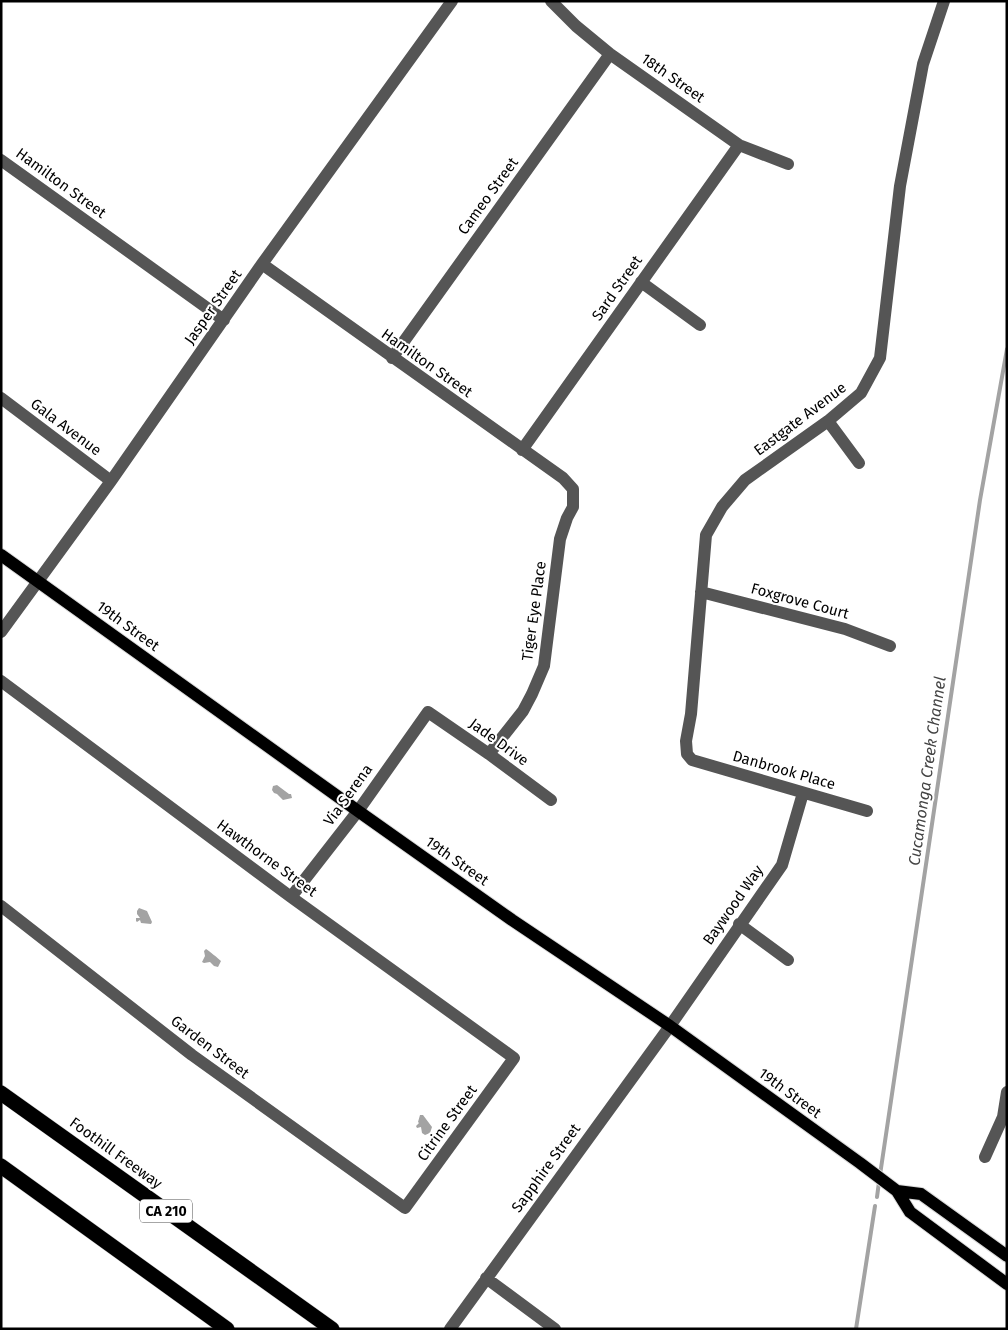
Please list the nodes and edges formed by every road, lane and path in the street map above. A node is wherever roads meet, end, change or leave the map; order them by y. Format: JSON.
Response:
{"nodes":[{"id":1,"x":452,"y":1,"type":"edge"},
{"id":2,"x":551,"y":1,"type":"edge"},
{"id":3,"x":944,"y":1,"type":"edge"},
{"id":4,"x":610,"y":54,"type":"junction"},
{"id":5,"x":739,"y":145,"type":"junction"},
{"id":6,"x":1,"y":160,"type":"edge"},
{"id":7,"x":788,"y":164,"type":"dead end"},
{"id":8,"x":262,"y":264,"type":"junction"},
{"id":9,"x":641,"y":282,"type":"junction"},
{"id":10,"x":224,"y":320,"type":"junction"},
{"id":11,"x":700,"y":325,"type":"dead end"},
{"id":12,"x":392,"y":358,"type":"junction"},
{"id":13,"x":1,"y":398,"type":"edge"},
{"id":14,"x":828,"y":421,"type":"junction"},
{"id":15,"x":522,"y":450,"type":"junction"},
{"id":16,"x":859,"y":463,"type":"dead end"},
{"id":17,"x":111,"y":481,"type":"junction"},
{"id":18,"x":572,"y":489,"type":"joint"},
{"id":19,"x":1,"y":555,"type":"edge"},
{"id":20,"x":39,"y":581,"type":"junction"},
{"id":21,"x":701,"y":592,"type":"junction"},
{"id":22,"x":1,"y":632,"type":"edge"},
{"id":23,"x":890,"y":646,"type":"dead end"},
{"id":24,"x":1,"y":681,"type":"edge"},
{"id":25,"x":428,"y":712,"type":"joint"},
{"id":26,"x":489,"y":754,"type":"junction"},
{"id":27,"x":692,"y":760,"type":"joint"},
{"id":28,"x":803,"y":794,"type":"junction"},
{"id":29,"x":551,"y":800,"type":"dead end"},
{"id":30,"x":358,"y":811,"type":"junction"},
{"id":31,"x":867,"y":811,"type":"dead end"},
{"id":32,"x":291,"y":897,"type":"junction"},
{"id":33,"x":1,"y":906,"type":"edge"},
{"id":34,"x":739,"y":924,"type":"junction"},
{"id":35,"x":788,"y":960,"type":"dead end"},
{"id":36,"x":670,"y":1026,"type":"junction"},
{"id":37,"x":514,"y":1058,"type":"joint"},
{"id":38,"x":1007,"y":1092,"type":"edge"},
{"id":39,"x":1,"y":1093,"type":"edge"},
{"id":40,"x":986,"y":1156,"type":"dead end"},
{"id":41,"x":1,"y":1166,"type":"edge"},
{"id":42,"x":897,"y":1191,"type":"junction"},
{"id":43,"x":405,"y":1208,"type":"joint"},
{"id":44,"x":1007,"y":1256,"type":"edge"},
{"id":45,"x":486,"y":1278,"type":"junction"},
{"id":46,"x":1007,"y":1284,"type":"edge"},
{"id":47,"x":228,"y":1329,"type":"edge"},
{"id":48,"x":332,"y":1329,"type":"edge"},
{"id":49,"x":450,"y":1329,"type":"edge"},
{"id":50,"x":555,"y":1329,"type":"edge"}],
"edges":[{"from":1,"to":8,"type":"street","name":"Jasper Street"},
{"from":2,"to":4,"type":"street","name":"18th Street"},
{"from":3,"to":14,"type":"street","name":"Eastgate Avenue"},
{"from":4,"to":5,"type":"street","name":"18th Street"},
{"from":4,"to":12,"type":"street","name":"Cameo Street"},
{"from":5,"to":7,"type":"street","name":"18th Street"},
{"from":5,"to":9,"type":"street","name":"Sard Street"},
{"from":6,"to":10,"type":"street","name":"Hamilton Street"},
{"from":8,"to":10,"type":"street","name":"Jasper Street"},
{"from":8,"to":12,"type":"street","name":"Hamilton Street"},
{"from":9,"to":11,"type":"street"},
{"from":9,"to":15,"type":"street","name":"Sard Street"},
{"from":10,"to":17,"type":"street","name":"Jasper Street"},
{"from":12,"to":15,"type":"street","name":"Hamilton Street"},
{"from":13,"to":17,"type":"street","name":"Gala Avenue"},
{"from":14,"to":16,"type":"street"},
{"from":14,"to":21,"type":"street","name":"Eastgate Avenue"},
{"from":15,"to":18,"type":"street","name":"Hamilton Street"},
{"from":17,"to":20,"type":"street","name":"Jasper Street"},
{"from":18,"to":26,"type":"street","name":"Tiger Eye Place"},
{"from":19,"to":20,"type":"main road","name":"19th Street"},
{"from":20,"to":22,"type":"street","name":"Jasper Street"},
{"from":20,"to":30,"type":"main road","name":"19th Street"},
{"from":21,"to":23,"type":"street","name":"Foxgrove Court"},
{"from":21,"to":27,"type":"street","name":"Eastgate Avenue"},
{"from":24,"to":32,"type":"street","name":"Hawthorne Street"},
{"from":25,"to":26,"type":"street","name":"Jade Drive"},
{"from":25,"to":30,"type":"street","name":"Via Serena"},
{"from":26,"to":29,"type":"street","name":"Jade Drive"},
{"from":27,"to":28,"type":"street","name":"Danbrook Place"},
{"from":28,"to":31,"type":"street","name":"Danbrook Place"},
{"from":28,"to":34,"type":"street","name":"Baywood Way"},
{"from":30,"to":32,"type":"street","name":"Via Serena"},
{"from":30,"to":36,"type":"main road","name":"19th Street"},
{"from":32,"to":37,"type":"street","name":"Hawthorne Street"},
{"from":33,"to":43,"type":"street","name":"Garden Street"},
{"from":34,"to":35,"type":"street"},
{"from":34,"to":36,"type":"street","name":"Baywood Way"},
{"from":36,"to":42,"type":"main road","name":"19th Street"},
{"from":36,"to":45,"type":"street","name":"Sapphire Street"},
{"from":37,"to":43,"type":"street","name":"Citrine Street"},
{"from":38,"to":40,"type":"street"},
{"from":39,"to":48,"type":"highway","name":"Foothill Freeway","number":"CA 210"},
{"from":41,"to":47,"type":"highway"},
{"from":42,"to":44,"type":"main road"},
{"from":42,"to":46,"type":"main road"},
{"from":45,"to":49,"type":"street","name":"Sapphire Street"},
{"from":45,"to":50,"type":"street"}]}
